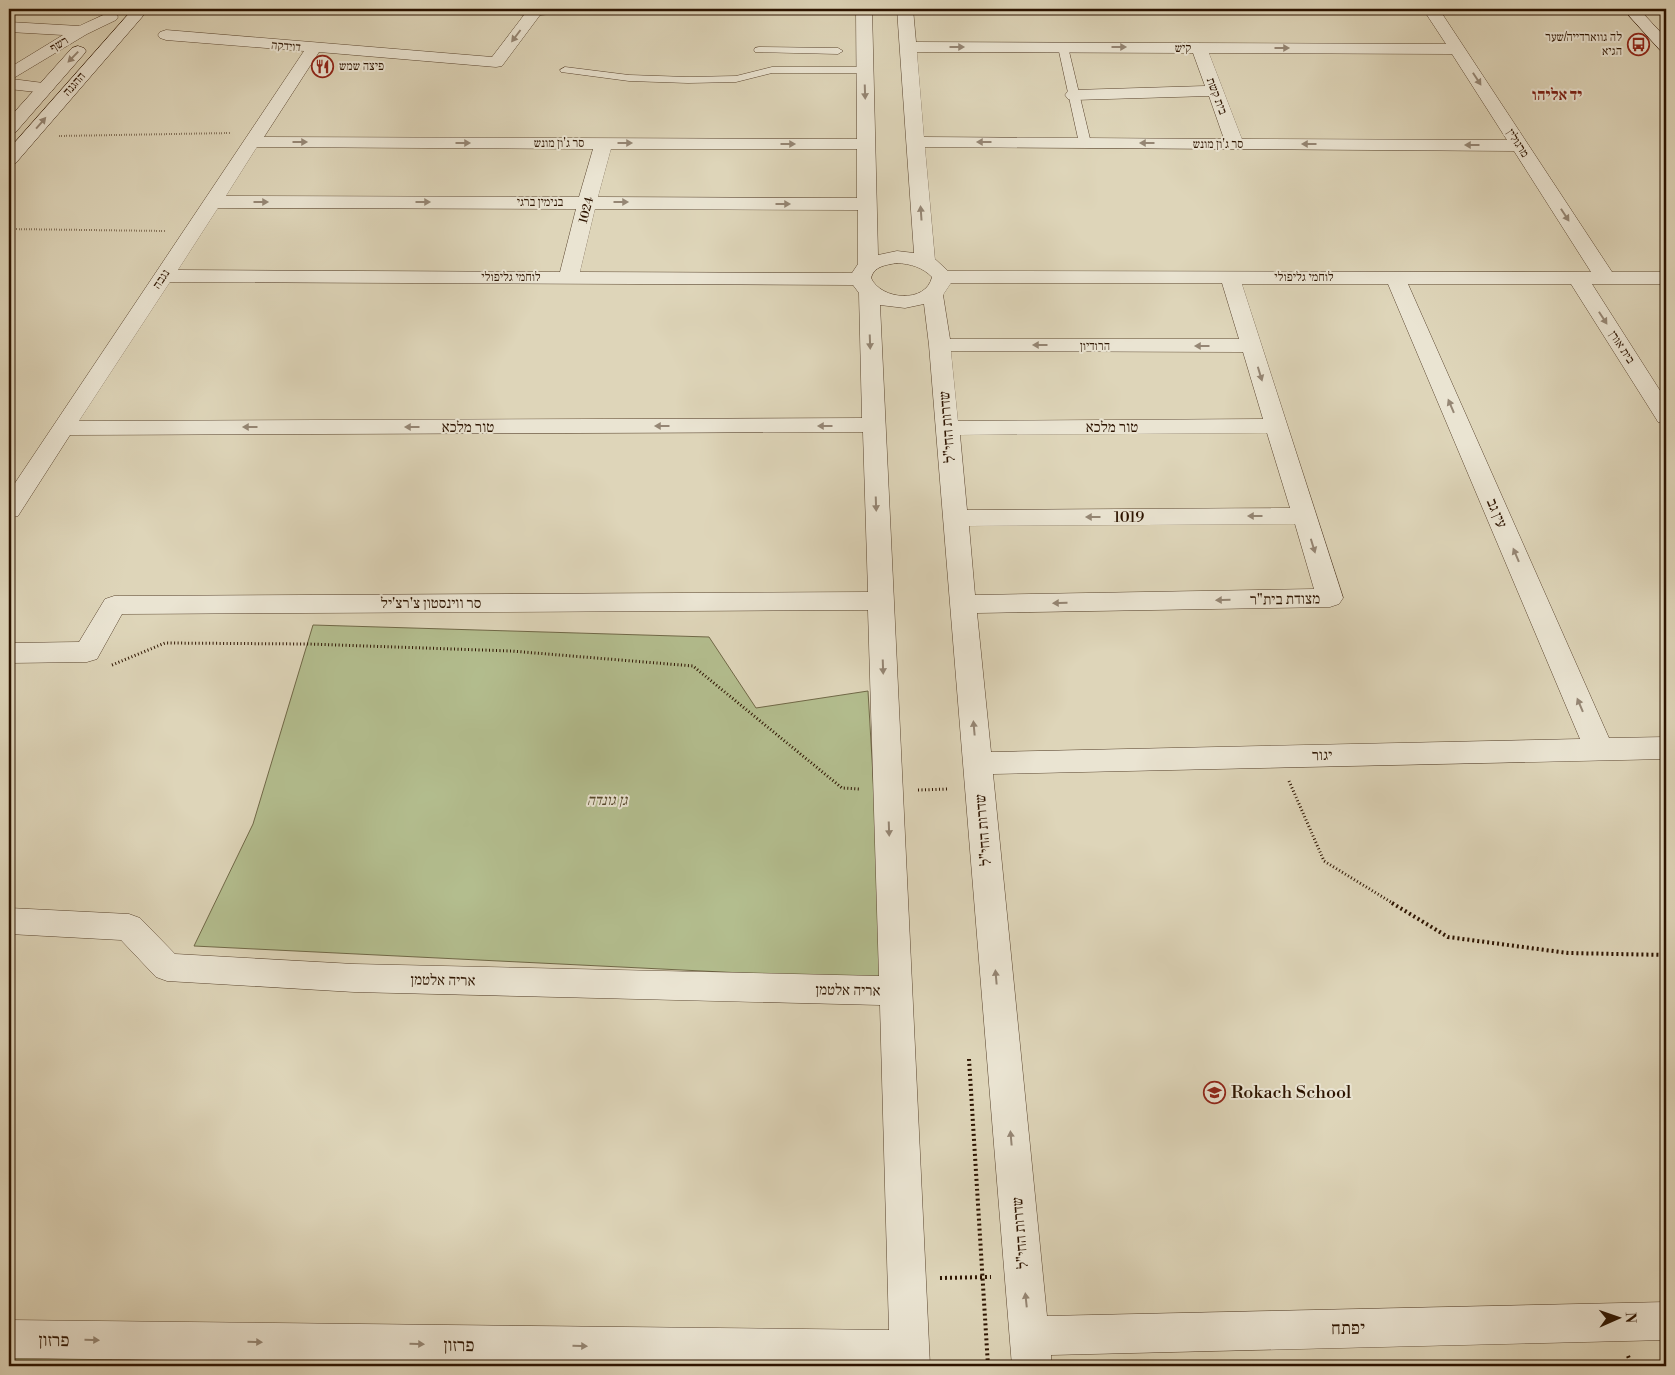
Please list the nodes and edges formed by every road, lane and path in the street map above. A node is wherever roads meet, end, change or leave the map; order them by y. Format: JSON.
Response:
{"nodes":[{"id":1,"x":141,"y":9,"type":"edge"},
{"id":2,"x":504,"y":9,"type":"edge"},
{"id":3,"x":568,"y":9,"type":"edge"},
{"id":4,"x":864,"y":9,"type":"edge"},
{"id":5,"x":905,"y":9,"type":"edge"},
{"id":6,"x":1431,"y":9,"type":"edge"},
{"id":7,"x":1631,"y":9,"type":"edge"},
{"id":8,"x":535,"y":11,"type":"junction"},
{"id":9,"x":115,"y":13,"type":"edge"},
{"id":10,"x":9,"y":27,"type":"edge"},
{"id":11,"x":81,"y":31,"type":"junction"},
{"id":12,"x":166,"y":36,"type":"dead end"},
{"id":13,"x":908,"y":47,"type":"junction"},
{"id":14,"x":1063,"y":47,"type":"junction"},
{"id":15,"x":1666,"y":47,"type":"edge"},
{"id":16,"x":314,"y":48,"type":"junction"},
{"id":17,"x":1199,"y":48,"type":"junction"},
{"id":18,"x":1458,"y":49,"type":"junction"},
{"id":19,"x":759,"y":50,"type":"dead end"},
{"id":20,"x":799,"y":51,"type":"junction"},
{"id":21,"x":838,"y":51,"type":"dead end"},
{"id":22,"x":565,"y":70,"type":"dead end"},
{"id":23,"x":798,"y":70,"type":"junction"},
{"id":24,"x":864,"y":70,"type":"junction"},
{"id":25,"x":9,"y":76,"type":"edge"},
{"id":26,"x":45,"y":88,"type":"junction"},
{"id":27,"x":1215,"y":91,"type":"junction"},
{"id":28,"x":1074,"y":95,"type":"junction"},
{"id":29,"x":9,"y":129,"type":"edge"},
{"id":30,"x":28,"y":137,"type":"junction"},
{"id":31,"x":255,"y":137,"type":"junction"},
{"id":32,"x":915,"y":142,"type":"junction"},
{"id":33,"x":603,"y":143,"type":"junction"},
{"id":34,"x":1085,"y":143,"type":"junction"},
{"id":35,"x":866,"y":144,"type":"junction"},
{"id":36,"x":1234,"y":144,"type":"junction"},
{"id":37,"x":1520,"y":146,"type":"junction"},
{"id":38,"x":9,"y":160,"type":"edge"},
{"id":39,"x":212,"y":202,"type":"junction"},
{"id":40,"x":588,"y":202,"type":"junction"},
{"id":41,"x":868,"y":204,"type":"junction"},
{"id":42,"x":9,"y":229,"type":"edge"},
{"id":43,"x":193,"y":231,"type":"junction"},
{"id":44,"x":925,"y":262,"type":"junction"},
{"id":45,"x":163,"y":276,"type":"junction"},
{"id":46,"x":1230,"y":277,"type":"junction"},
{"id":47,"x":1395,"y":277,"type":"junction"},
{"id":48,"x":1577,"y":277,"type":"junction"},
{"id":49,"x":1605,"y":277,"type":"junction"},
{"id":50,"x":568,"y":278,"type":"junction"},
{"id":51,"x":1666,"y":278,"type":"edge"},
{"id":52,"x":865,"y":279,"type":"junction"},
{"id":53,"x":937,"y":286,"type":"junction"},
{"id":54,"x":940,"y":345,"type":"junction"},
{"id":55,"x":1251,"y":346,"type":"junction"},
{"id":56,"x":1666,"y":417,"type":"edge"},
{"id":57,"x":873,"y":426,"type":"junction"},
{"id":58,"x":1276,"y":426,"type":"junction"},
{"id":59,"x":63,"y":428,"type":"junction"},
{"id":60,"x":947,"y":428,"type":"junction"},
{"id":61,"x":9,"y":510,"type":"edge"},
{"id":62,"x":1304,"y":516,"type":"junction"},
{"id":63,"x":955,"y":518,"type":"junction"},
{"id":64,"x":880,"y":601,"type":"junction"},
{"id":65,"x":963,"y":604,"type":"junction"},
{"id":66,"x":9,"y":653,"type":"edge"},
{"id":67,"x":104,"y":668,"type":"dead end"},
{"id":68,"x":1666,"y":748,"type":"edge"},
{"id":69,"x":1599,"y":749,"type":"junction"},
{"id":70,"x":1279,"y":756,"type":"junction"},
{"id":71,"x":977,"y":763,"type":"junction"},
{"id":72,"x":953,"y":789,"type":"dead end"},
{"id":73,"x":888,"y":791,"type":"junction"},
{"id":74,"x":9,"y":921,"type":"edge"},
{"id":75,"x":1666,"y":955,"type":"edge"},
{"id":76,"x":896,"y":991,"type":"junction"},
{"id":77,"x":1024,"y":1278,"type":"junction"},
{"id":78,"x":907,"y":1279,"type":"junction"},
{"id":79,"x":1666,"y":1321,"type":"edge"},
{"id":80,"x":9,"y":1339,"type":"edge"},
{"id":81,"x":1030,"y":1351,"type":"edge"},
{"id":82,"x":910,"y":1358,"type":"edge"}],
"edges":[{"from":30,"to":1,"type":"street","name":"ההגנה","one_way":true},
{"from":2,"to":8,"type":"street"},
{"from":3,"to":8,"type":"street"},
{"from":4,"to":24,"type":"street"},
{"from":5,"to":13,"type":"street"},
{"from":6,"to":18,"type":"street","name":"מרגולין"},
{"from":7,"to":15,"type":"street"},
{"from":8,"to":16,"type":"street","name":"דוידקה","one_way":true},
{"from":9,"to":11,"type":"street","name":"רשף"},
{"from":9,"to":26,"type":"street","name":"ההגנה","one_way":true},
{"from":10,"to":11,"type":"street"},
{"from":11,"to":25,"type":"street","name":"רשף"},
{"from":12,"to":16,"type":"street","name":"דוידקה"},
{"from":13,"to":14,"type":"street","name":"קיש","one_way":true},
{"from":13,"to":32,"type":"street"},
{"from":14,"to":17,"type":"street","name":"קיש","one_way":true},
{"from":14,"to":28,"type":"lane"},
{"from":16,"to":31,"type":"street","name":"נגבה"},
{"from":17,"to":18,"type":"street","name":"קיש","one_way":true},
{"from":17,"to":27,"type":"street","name":"בית קשת"},
{"from":18,"to":37,"type":"street","name":"מרגולין","one_way":true},
{"from":19,"to":20,"type":"lane"},
{"from":20,"to":21,"type":"lane"},
{"from":20,"to":23,"type":"lane"},
{"from":22,"to":23,"type":"lane"},
{"from":23,"to":24,"type":"lane"},
{"from":24,"to":35,"type":"street","one_way":true},
{"from":25,"to":26,"type":"street"},
{"from":26,"to":29,"type":"street","name":"ההגנה"},
{"from":27,"to":28,"type":"street"},
{"from":27,"to":36,"type":"street","name":"בית קשת"},
{"from":28,"to":34,"type":"lane"},
{"from":30,"to":31,"type":"path"},
{"from":30,"to":38,"type":"street","name":"ההגנה"},
{"from":31,"to":33,"type":"street","name":"סר ג'ון מונש","one_way":true},
{"from":31,"to":39,"type":"street","name":"נגבה"},
{"from":34,"to":32,"type":"street","name":"סר ג'ון מונש","one_way":true},
{"from":44,"to":32,"type":"street","one_way":true},
{"from":33,"to":35,"type":"street","name":"סר ג'ון מונש","one_way":true},
{"from":33,"to":40,"type":"street","name":"1024"},
{"from":36,"to":34,"type":"street","name":"סר ג'ון מונש","one_way":true},
{"from":35,"to":41,"type":"street"},
{"from":37,"to":36,"type":"street","name":"סר ג'ון מונש","one_way":true},
{"from":37,"to":49,"type":"street","name":"מרגולין","one_way":true},
{"from":39,"to":40,"type":"street","name":"בנימין ברגי","one_way":true},
{"from":39,"to":43,"type":"street","name":"נגבה"},
{"from":40,"to":41,"type":"street","name":"בנימין ברגי","one_way":true},
{"from":40,"to":50,"type":"street","name":"1024"},
{"from":41,"to":52,"type":"street"},
{"from":42,"to":43,"type":"path"},
{"from":43,"to":45,"type":"street","name":"נגבה"},
{"from":44,"to":52,"type":"street"},
{"from":44,"to":53,"type":"street"},
{"from":45,"to":50,"type":"street","name":"לוחמי גליפולי"},
{"from":45,"to":59,"type":"street","name":"נגבה"},
{"from":46,"to":47,"type":"street","name":"לוחמי גליפולי"},
{"from":46,"to":53,"type":"street","name":"לוחמי גליפולי"},
{"from":46,"to":55,"type":"street","name":"מצודת בית\"ר"},
{"from":47,"to":48,"type":"street","name":"לוחמי גליפולי"},
{"from":69,"to":47,"type":"street","name":"עין גב","one_way":true},
{"from":48,"to":49,"type":"street","name":"לוחמי גליפולי"},
{"from":48,"to":56,"type":"street","name":"בית אורן","one_way":true},
{"from":49,"to":51,"type":"street","name":"לוחמי גליפולי"},
{"from":50,"to":52,"type":"street","name":"לוחמי גליפולי"},
{"from":52,"to":53,"type":"street","name":"לוחמי גליפולי"},
{"from":52,"to":57,"type":"street","one_way":true},
{"from":53,"to":54,"type":"street","name":"שדרות החי\"ל"},
{"from":55,"to":54,"type":"street","name":"הרודיון","one_way":true},
{"from":54,"to":60,"type":"street","name":"שדרות החי\"ל"},
{"from":55,"to":58,"type":"street","name":"מצודת בית\"ר","one_way":true},
{"from":57,"to":59,"type":"street","name":"טור מלכא","one_way":true},
{"from":57,"to":64,"type":"street","one_way":true},
{"from":58,"to":60,"type":"street","name":"טור מלכא"},
{"from":58,"to":62,"type":"street","name":"מצודת בית\"ר"},
{"from":59,"to":61,"type":"street","name":"נגבה"},
{"from":60,"to":63,"type":"street","name":"שדרות החי\"ל"},
{"from":62,"to":63,"type":"street","name":"1019","one_way":true},
{"from":62,"to":65,"type":"street","name":"מצודת בית\"ר","one_way":true},
{"from":63,"to":65,"type":"street","name":"שדרות החי\"ל"},
{"from":64,"to":66,"type":"street","name":"סר ווינסטון צ'רצ'יל"},
{"from":64,"to":73,"type":"street","one_way":true},
{"from":71,"to":65,"type":"street","name":"שדרות החי\"ל","one_way":true},
{"from":67,"to":73,"type":"path"},
{"from":68,"to":69,"type":"street","name":"יגור"},
{"from":69,"to":70,"type":"street","name":"יגור"},
{"from":70,"to":71,"type":"street","name":"יגור"},
{"from":70,"to":75,"type":"path"},
{"from":77,"to":71,"type":"street","name":"שדרות החי\"ל","one_way":true},
{"from":72,"to":73,"type":"path"},
{"from":73,"to":76,"type":"street","one_way":true},
{"from":74,"to":76,"type":"street","name":"אריה אלטמן"},
{"from":76,"to":78,"type":"street"},
{"from":77,"to":78,"type":"path"},
{"from":81,"to":77,"type":"street","name":"שדרות החי\"ל","one_way":true},
{"from":78,"to":82,"type":"street"},
{"from":79,"to":81,"type":"street","name":"יפתח"},
{"from":80,"to":82,"type":"street","name":"פרזון","one_way":true}]}
